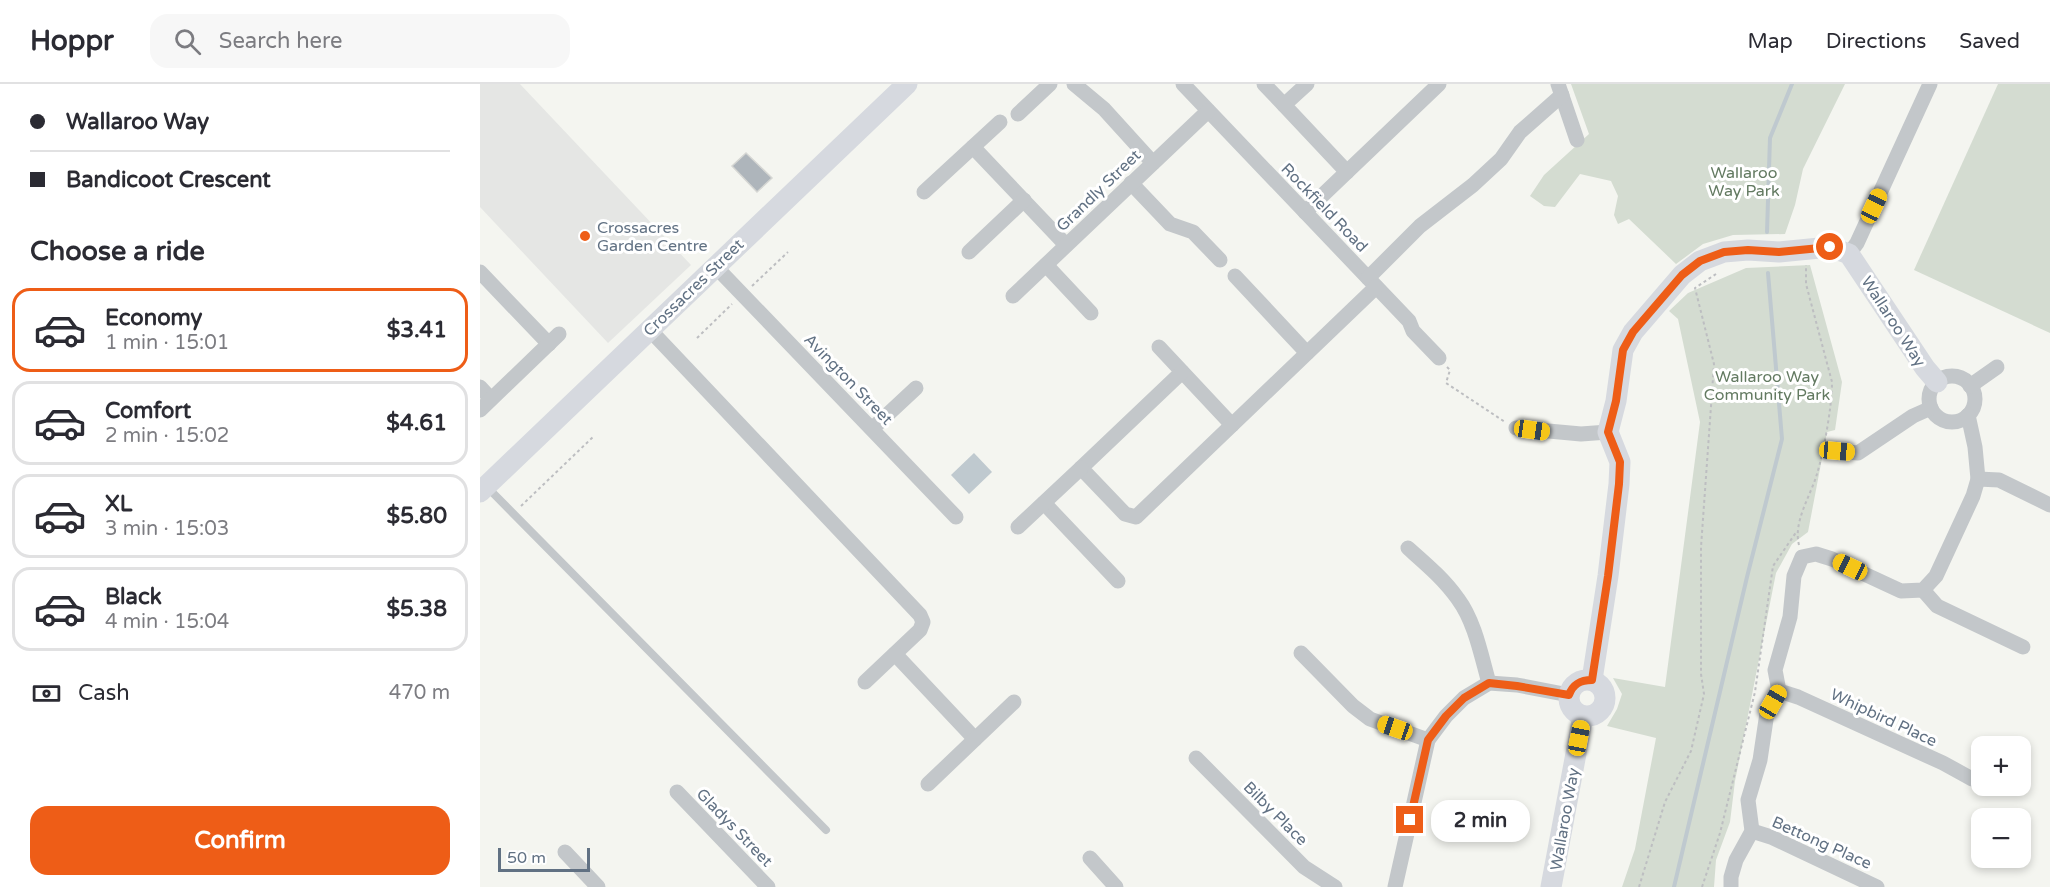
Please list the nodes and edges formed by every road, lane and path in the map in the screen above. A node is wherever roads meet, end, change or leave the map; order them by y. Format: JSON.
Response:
{"nodes":[{"id":1,"x":907,"y":84,"type":"edge"},
{"id":2,"x":1050,"y":84,"type":"edge"},
{"id":3,"x":1074,"y":84,"type":"edge"},
{"id":4,"x":1183,"y":84,"type":"edge"},
{"id":5,"x":1264,"y":84,"type":"edge"},
{"id":6,"x":1307,"y":84,"type":"edge"},
{"id":7,"x":1439,"y":84,"type":"edge"},
{"id":8,"x":1930,"y":84,"type":"edge"},
{"id":9,"x":1560,"y":89,"type":"edge"},
{"id":10,"x":1284,"y":105,"type":"junction"},
{"id":11,"x":1208,"y":111,"type":"junction"},
{"id":12,"x":1018,"y":114,"type":"dead end"},
{"id":13,"x":1000,"y":122,"type":"dead end"},
{"id":14,"x":1577,"y":140,"type":"dead end"},
{"id":15,"x":973,"y":147,"type":"junction"},
{"id":16,"x":1153,"y":163,"type":"junction"},
{"id":17,"x":1347,"y":172,"type":"junction"},
{"id":18,"x":1131,"y":183,"type":"junction"},
{"id":19,"x":924,"y":192,"type":"dead end"},
{"id":20,"x":1024,"y":200,"type":"junction"},
{"id":21,"x":1305,"y":212,"type":"junction"},
{"id":22,"x":1066,"y":245,"type":"junction"},
{"id":23,"x":1803,"y":251,"type":"junction"},
{"id":24,"x":969,"y":252,"type":"dead end"},
{"id":25,"x":1850,"y":254,"type":"junction"},
{"id":26,"x":1220,"y":260,"type":"dead end"},
{"id":27,"x":1046,"y":265,"type":"junction"},
{"id":28,"x":715,"y":266,"type":"junction"},
{"id":29,"x":1724,"y":269,"type":"dead end"},
{"id":30,"x":480,"y":272,"type":"edge"},
{"id":31,"x":1235,"y":276,"type":"dead end"},
{"id":32,"x":1372,"y":283,"type":"junction"},
{"id":33,"x":1013,"y":296,"type":"dead end"},
{"id":34,"x":1091,"y":313,"type":"dead end"},
{"id":35,"x":649,"y":329,"type":"junction"},
{"id":36,"x":1159,"y":347,"type":"dead end"},
{"id":37,"x":1307,"y":353,"type":"junction"},
{"id":38,"x":1439,"y":358,"type":"joint"},
{"id":39,"x":1997,"y":367,"type":"dead end"},
{"id":40,"x":1182,"y":372,"type":"junction"},
{"id":41,"x":1937,"y":382,"type":"junction"},
{"id":42,"x":1970,"y":386,"type":"junction"},
{"id":43,"x":480,"y":387,"type":"edge"},
{"id":44,"x":916,"y":388,"type":"dead end"},
{"id":45,"x":492,"y":399,"type":"junction"},
{"id":46,"x":1931,"y":408,"type":"junction"},
{"id":47,"x":480,"y":410,"type":"edge"},
{"id":48,"x":1968,"y":415,"type":"junction"},
{"id":49,"x":1232,"y":425,"type":"junction"},
{"id":50,"x":1516,"y":428,"type":"joint"},
{"id":51,"x":872,"y":429,"type":"junction"},
{"id":52,"x":1608,"y":432,"type":"junction"},
{"id":53,"x":594,"y":436,"type":"dead end"},
{"id":54,"x":1837,"y":451,"type":"dead end"},
{"id":55,"x":1081,"y":468,"type":"junction"},
{"id":56,"x":1978,"y":479,"type":"junction"},
{"id":57,"x":483,"y":489,"type":"edge"},
{"id":58,"x":1044,"y":503,"type":"junction"},
{"id":59,"x":2050,"y":505,"type":"edge"},
{"id":60,"x":516,"y":510,"type":"dead end"},
{"id":61,"x":956,"y":518,"type":"dead end"},
{"id":62,"x":1018,"y":527,"type":"dead end"},
{"id":63,"x":1797,"y":531,"type":"junction"},
{"id":64,"x":1408,"y":548,"type":"dead end"},
{"id":65,"x":1802,"y":557,"type":"junction"},
{"id":66,"x":1118,"y":581,"type":"dead end"},
{"id":67,"x":1923,"y":590,"type":"junction"},
{"id":68,"x":2023,"y":647,"type":"dead end"},
{"id":69,"x":1301,"y":653,"type":"dead end"},
{"id":70,"x":895,"y":654,"type":"junction"},
{"id":71,"x":1592,"y":680,"type":"junction"},
{"id":72,"x":865,"y":682,"type":"dead end"},
{"id":73,"x":1489,"y":683,"type":"junction"},
{"id":74,"x":1779,"y":691,"type":"junction"},
{"id":75,"x":1569,"y":695,"type":"junction"},
{"id":76,"x":1014,"y":702,"type":"dead end"},
{"id":77,"x":1583,"y":716,"type":"junction"},
{"id":78,"x":975,"y":738,"type":"junction"},
{"id":79,"x":1428,"y":740,"type":"junction"},
{"id":80,"x":1196,"y":758,"type":"dead end"},
{"id":81,"x":1971,"y":778,"type":"edge"},
{"id":82,"x":928,"y":784,"type":"dead end"},
{"id":83,"x":677,"y":792,"type":"dead end"},
{"id":84,"x":826,"y":830,"type":"dead end"},
{"id":85,"x":1752,"y":831,"type":"junction"},
{"id":86,"x":565,"y":852,"type":"dead end"},
{"id":87,"x":1090,"y":858,"type":"dead end"},
{"id":88,"x":598,"y":887,"type":"edge"},
{"id":89,"x":768,"y":887,"type":"edge"},
{"id":90,"x":1116,"y":887,"type":"edge"},
{"id":91,"x":1335,"y":887,"type":"edge"},
{"id":92,"x":1395,"y":887,"type":"edge"},
{"id":93,"x":1551,"y":887,"type":"edge"},
{"id":94,"x":1639,"y":887,"type":"edge"},
{"id":95,"x":1702,"y":887,"type":"edge"},
{"id":96,"x":1731,"y":887,"type":"edge"},
{"id":97,"x":1877,"y":887,"type":"edge"}],
"edges":[{"from":1,"to":28,"type":"street","name":"Crossacres Street"},
{"from":2,"to":12,"type":"street"},
{"from":3,"to":16,"type":"street"},
{"from":4,"to":11,"type":"street","name":"Rockfield Road"},
{"from":5,"to":10,"type":"street"},
{"from":6,"to":10,"type":"street"},
{"from":7,"to":17,"type":"street"},
{"from":8,"to":25,"type":"street"},
{"from":9,"to":14,"type":"street"},
{"from":9,"to":32,"type":"street"},
{"from":10,"to":17,"type":"street"},
{"from":11,"to":16,"type":"street","name":"Grandly Street"},
{"from":11,"to":21,"type":"street","name":"Rockfield Road"},
{"from":13,"to":15,"type":"street"},
{"from":15,"to":19,"type":"street"},
{"from":15,"to":20,"type":"street"},
{"from":16,"to":18,"type":"street","name":"Grandly Street"},
{"from":17,"to":21,"type":"street"},
{"from":18,"to":22,"type":"street","name":"Grandly Street"},
{"from":18,"to":26,"type":"street"},
{"from":20,"to":22,"type":"street"},
{"from":20,"to":24,"type":"street"},
{"from":21,"to":32,"type":"street","name":"Rockfield Road"},
{"from":22,"to":27,"type":"street","name":"Grandly Street"},
{"from":23,"to":25,"type":"street"},
{"from":23,"to":52,"type":"street"},
{"from":23,"to":63,"type":"path"},
{"from":25,"to":41,"type":"street","name":"Wallaroo Way"},
{"from":27,"to":33,"type":"street","name":"Grandly Street"},
{"from":27,"to":34,"type":"street"},
{"from":28,"to":35,"type":"street","name":"Crossacres Street"},
{"from":28,"to":51,"type":"street","name":"Avington Street"},
{"from":29,"to":94,"type":"path"},
{"from":30,"to":45,"type":"street"},
{"from":31,"to":37,"type":"street"},
{"from":32,"to":37,"type":"street"},
{"from":32,"to":38,"type":"street","name":"Rockfield Road"},
{"from":35,"to":57,"type":"street","name":"Crossacres Street"},
{"from":35,"to":70,"type":"street"},
{"from":36,"to":40,"type":"street"},
{"from":37,"to":49,"type":"street"},
{"from":38,"to":50,"type":"path"},
{"from":39,"to":42,"type":"street"},
{"from":40,"to":49,"type":"street"},
{"from":40,"to":55,"type":"street"},
{"from":41,"to":42,"type":"street"},
{"from":41,"to":46,"type":"street"},
{"from":42,"to":48,"type":"street"},
{"from":43,"to":45,"type":"street"},
{"from":44,"to":51,"type":"street"},
{"from":45,"to":47,"type":"street"},
{"from":46,"to":48,"type":"street"},
{"from":46,"to":54,"type":"street"},
{"from":48,"to":56,"type":"street"},
{"from":49,"to":55,"type":"street"},
{"from":50,"to":52,"type":"street"},
{"from":51,"to":61,"type":"street","name":"Avington Street"},
{"from":52,"to":71,"type":"street"},
{"from":53,"to":60,"type":"path"},
{"from":55,"to":58,"type":"street"},
{"from":56,"to":59,"type":"street"},
{"from":56,"to":67,"type":"street"},
{"from":57,"to":84,"type":"lane"},
{"from":58,"to":62,"type":"street"},
{"from":58,"to":66,"type":"street"},
{"from":63,"to":65,"type":"path"},
{"from":63,"to":95,"type":"path"},
{"from":64,"to":73,"type":"street"},
{"from":65,"to":67,"type":"street"},
{"from":65,"to":74,"type":"street"},
{"from":67,"to":68,"type":"street"},
{"from":69,"to":79,"type":"street"},
{"from":70,"to":72,"type":"street"},
{"from":70,"to":78,"type":"street"},
{"from":71,"to":75,"type":"street"},
{"from":71,"to":77,"type":"street"},
{"from":73,"to":75,"type":"street"},
{"from":73,"to":79,"type":"street"},
{"from":74,"to":81,"type":"street","name":"Whipbird Place"},
{"from":74,"to":85,"type":"street"},
{"from":75,"to":77,"type":"street"},
{"from":76,"to":78,"type":"street"},
{"from":77,"to":93,"type":"street","name":"Wallaroo Way"},
{"from":78,"to":82,"type":"street"},
{"from":79,"to":92,"type":"street"},
{"from":80,"to":91,"type":"street","name":"Bilby Place"},
{"from":83,"to":89,"type":"street","name":"Gladys Street"},
{"from":85,"to":96,"type":"street"},
{"from":85,"to":97,"type":"street","name":"Bettong Place"},
{"from":86,"to":88,"type":"street"},
{"from":87,"to":90,"type":"street"}]}
